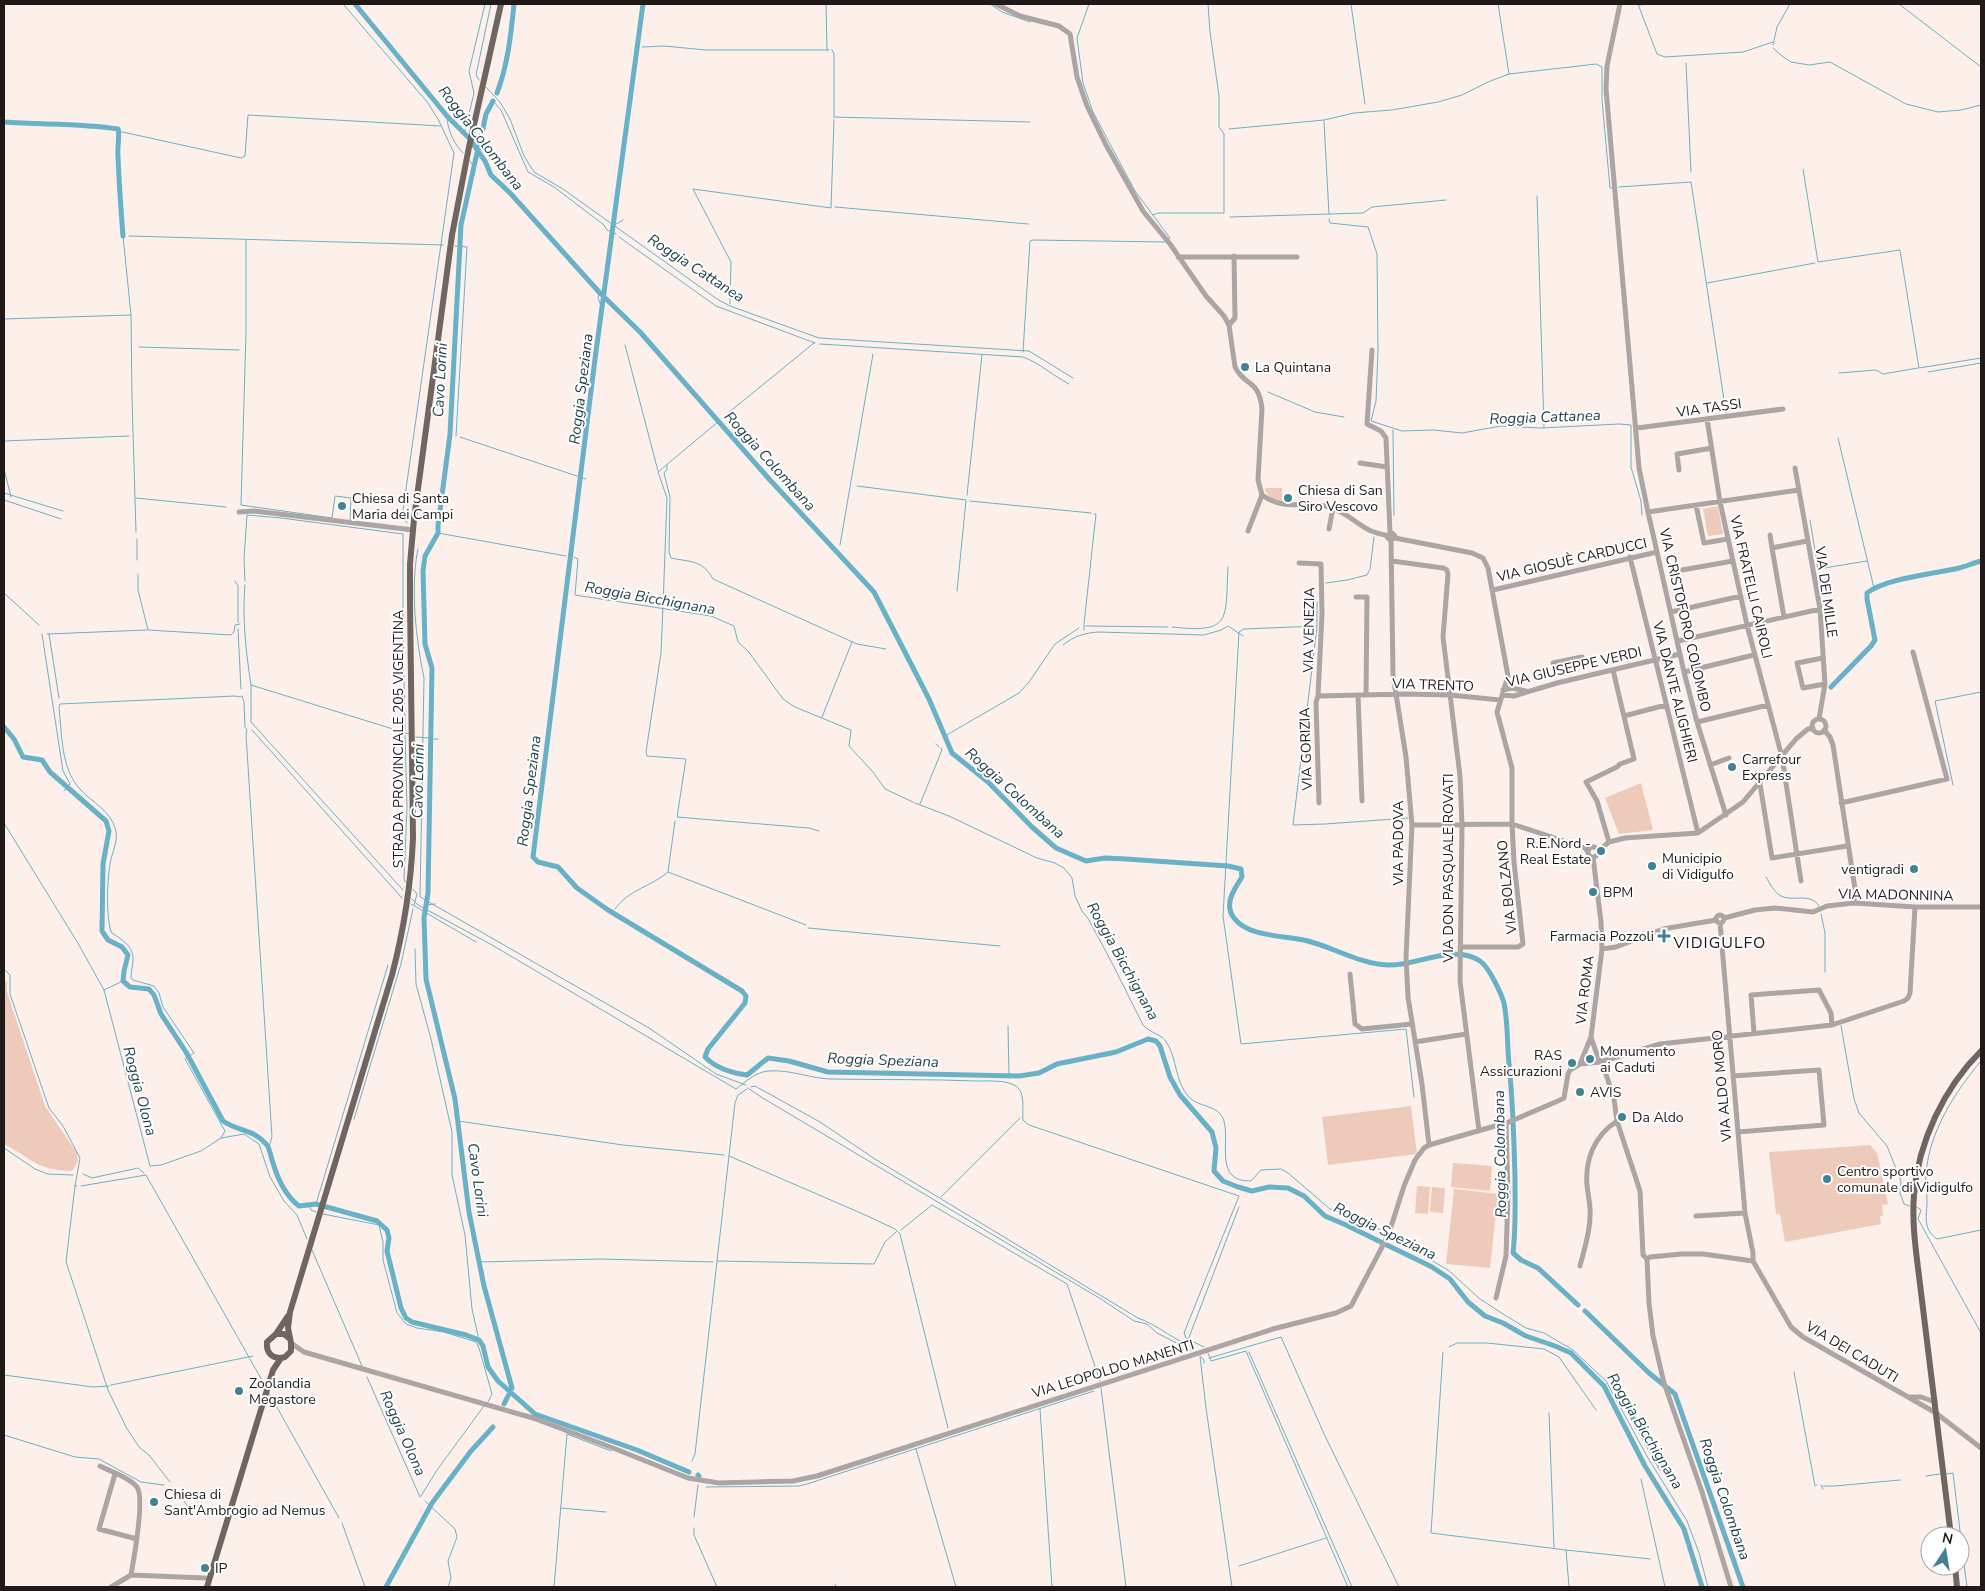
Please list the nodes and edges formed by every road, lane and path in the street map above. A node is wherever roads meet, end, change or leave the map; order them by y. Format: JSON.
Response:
{"nodes":[{"id":1,"x":502,"y":4,"type":"edge"},
{"id":2,"x":996,"y":4,"type":"edge"},
{"id":3,"x":1620,"y":4,"type":"edge"},
{"id":4,"x":1178,"y":256,"type":"junction"},
{"id":5,"x":1234,"y":256,"type":"junction"},
{"id":6,"x":1297,"y":257,"type":"dead end"},
{"id":7,"x":1229,"y":325,"type":"junction"},
{"id":8,"x":1372,"y":350,"type":"dead end"},
{"id":9,"x":1783,"y":409,"type":"dead end"},
{"id":10,"x":1707,"y":419,"type":"junction"},
{"id":11,"x":1637,"y":428,"type":"junction"},
{"id":12,"x":1712,"y":448,"type":"junction"},
{"id":13,"x":1360,"y":463,"type":"dead end"},
{"id":14,"x":1387,"y":467,"type":"junction"},
{"id":15,"x":1795,"y":468,"type":"dead end"},
{"id":16,"x":1679,"y":470,"type":"dead end"},
{"id":17,"x":1799,"y":490,"type":"junction"},
{"id":18,"x":1262,"y":495,"type":"junction"},
{"id":19,"x":1720,"y":502,"type":"junction"},
{"id":20,"x":1696,"y":506,"type":"junction"},
{"id":21,"x":1333,"y":508,"type":"junction"},
{"id":22,"x":239,"y":512,"type":"dead end"},
{"id":23,"x":1648,"y":512,"type":"junction"},
{"id":24,"x":1329,"y":529,"type":"dead end"},
{"id":25,"x":413,"y":530,"type":"junction"},
{"id":26,"x":1248,"y":531,"type":"dead end"},
{"id":27,"x":1770,"y":535,"type":"dead end"},
{"id":28,"x":1391,"y":537,"type":"junction"},
{"id":29,"x":1728,"y":539,"type":"junction"},
{"id":30,"x":1808,"y":541,"type":"junction"},
{"id":31,"x":1772,"y":548,"type":"junction"},
{"id":32,"x":1657,"y":552,"type":"junction"},
{"id":33,"x":1630,"y":557,"type":"junction"},
{"id":34,"x":1392,"y":561,"type":"junction"},
{"id":35,"x":1734,"y":561,"type":"junction"},
{"id":36,"x":1299,"y":563,"type":"dead end"},
{"id":37,"x":1682,"y":570,"type":"dead end"},
{"id":38,"x":1492,"y":590,"type":"junction"},
{"id":39,"x":1741,"y":596,"type":"junction"},
{"id":40,"x":1356,"y":597,"type":"dead end"},
{"id":41,"x":1820,"y":609,"type":"junction"},
{"id":42,"x":1671,"y":612,"type":"junction"},
{"id":43,"x":1784,"y":617,"type":"junction"},
{"id":44,"x":1747,"y":625,"type":"junction"},
{"id":45,"x":1678,"y":641,"type":"junction"},
{"id":46,"x":1913,"y":652,"type":"dead end"},
{"id":47,"x":1680,"y":654,"type":"junction"},
{"id":48,"x":1754,"y":655,"type":"junction"},
{"id":49,"x":1582,"y":657,"type":"dead end"},
{"id":50,"x":1823,"y":658,"type":"junction"},
{"id":51,"x":1655,"y":660,"type":"junction"},
{"id":52,"x":1553,"y":663,"type":"dead end"},
{"id":53,"x":1613,"y":670,"type":"junction"},
{"id":54,"x":1684,"y":672,"type":"junction"},
{"id":55,"x":1508,"y":676,"type":"junction"},
{"id":56,"x":1825,"y":684,"type":"junction"},
{"id":57,"x":1520,"y":690,"type":"junction"},
{"id":58,"x":1529,"y":692,"type":"junction"},
{"id":59,"x":1366,"y":694,"type":"junction"},
{"id":60,"x":1395,"y":694,"type":"junction"},
{"id":61,"x":1358,"y":695,"type":"junction"},
{"id":62,"x":1450,"y":695,"type":"junction"},
{"id":63,"x":1502,"y":695,"type":"junction"},
{"id":64,"x":1318,"y":696,"type":"junction"},
{"id":65,"x":1666,"y":705,"type":"junction"},
{"id":66,"x":1768,"y":705,"type":"junction"},
{"id":67,"x":1624,"y":716,"type":"junction"},
{"id":68,"x":1819,"y":719,"type":"junction"},
{"id":69,"x":1697,"y":722,"type":"junction"},
{"id":70,"x":1813,"y":728,"type":"junction"},
{"id":71,"x":1824,"y":730,"type":"junction"},
{"id":72,"x":1782,"y":756,"type":"junction"},
{"id":73,"x":1728,"y":758,"type":"dead end"},
{"id":74,"x":1710,"y":764,"type":"junction"},
{"id":75,"x":1760,"y":784,"type":"junction"},
{"id":76,"x":1362,"y":800,"type":"dead end"},
{"id":77,"x":1319,"y":803,"type":"dead end"},
{"id":78,"x":1841,"y":803,"type":"junction"},
{"id":79,"x":1726,"y":815,"type":"junction"},
{"id":80,"x":1462,"y":824,"type":"junction"},
{"id":81,"x":1512,"y":824,"type":"junction"},
{"id":82,"x":1412,"y":826,"type":"junction"},
{"id":83,"x":1698,"y":833,"type":"junction"},
{"id":84,"x":1609,"y":842,"type":"junction"},
{"id":85,"x":1847,"y":846,"type":"junction"},
{"id":86,"x":1598,"y":851,"type":"junction"},
{"id":87,"x":1588,"y":852,"type":"junction"},
{"id":88,"x":1798,"y":854,"type":"junction"},
{"id":89,"x":1593,"y":857,"type":"junction"},
{"id":90,"x":1802,"y":881,"type":"dead end"},
{"id":91,"x":1854,"y":903,"type":"junction"},
{"id":92,"x":1915,"y":906,"type":"junction"},
{"id":93,"x":1981,"y":906,"type":"edge"},
{"id":94,"x":1718,"y":922,"type":"junction"},
{"id":95,"x":1460,"y":948,"type":"junction"},
{"id":96,"x":1602,"y":949,"type":"junction"},
{"id":97,"x":1350,"y":974,"type":"dead end"},
{"id":98,"x":1412,"y":1024,"type":"junction"},
{"id":99,"x":1832,"y":1024,"type":"junction"},
{"id":100,"x":1754,"y":1033,"type":"junction"},
{"id":101,"x":1466,"y":1034,"type":"junction"},
{"id":102,"x":1730,"y":1035,"type":"junction"},
{"id":103,"x":1591,"y":1037,"type":"junction"},
{"id":104,"x":1415,"y":1042,"type":"junction"},
{"id":105,"x":1981,"y":1050,"type":"edge"},
{"id":106,"x":1600,"y":1062,"type":"junction"},
{"id":107,"x":1580,"y":1064,"type":"junction"},
{"id":108,"x":1733,"y":1076,"type":"junction"},
{"id":109,"x":1508,"y":1122,"type":"junction"},
{"id":110,"x":1617,"y":1122,"type":"junction"},
{"id":111,"x":1479,"y":1131,"type":"junction"},
{"id":112,"x":1738,"y":1132,"type":"junction"},
{"id":113,"x":1429,"y":1145,"type":"junction"},
{"id":114,"x":1745,"y":1213,"type":"junction"},
{"id":115,"x":1696,"y":1216,"type":"dead end"},
{"id":116,"x":1647,"y":1259,"type":"junction"},
{"id":117,"x":1750,"y":1261,"type":"junction"},
{"id":118,"x":1580,"y":1266,"type":"dead end"},
{"id":119,"x":1496,"y":1298,"type":"dead end"},
{"id":120,"x":290,"y":1312,"type":"junction"},
{"id":121,"x":276,"y":1334,"type":"junction"},
{"id":122,"x":291,"y":1341,"type":"junction"},
{"id":123,"x":304,"y":1352,"type":"junction"},
{"id":124,"x":270,"y":1354,"type":"junction"},
{"id":125,"x":288,"y":1354,"type":"junction"},
{"id":126,"x":281,"y":1358,"type":"junction"},
{"id":127,"x":272,"y":1370,"type":"junction"},
{"id":128,"x":1932,"y":1385,"type":"junction"},
{"id":129,"x":1906,"y":1396,"type":"junction"},
{"id":130,"x":1920,"y":1397,"type":"junction"},
{"id":131,"x":1934,"y":1402,"type":"junction"},
{"id":132,"x":1921,"y":1405,"type":"junction"},
{"id":133,"x":1936,"y":1413,"type":"junction"},
{"id":134,"x":1981,"y":1448,"type":"edge"},
{"id":135,"x":100,"y":1466,"type":"dead end"},
{"id":136,"x":114,"y":1474,"type":"junction"},
{"id":137,"x":1950,"y":1526,"type":"edge"},
{"id":138,"x":137,"y":1539,"type":"junction"},
{"id":139,"x":131,"y":1574,"type":"junction"},
{"id":140,"x":205,"y":1578,"type":"dead end"},
{"id":141,"x":1730,"y":1586,"type":"edge"},
{"id":142,"x":112,"y":1587,"type":"edge"},
{"id":143,"x":207,"y":1587,"type":"edge"}],
"edges":[{"from":1,"to":25,"type":"main road","name":"STRADA PROVINCIALE 205 VIGENTINA"},
{"from":2,"to":4,"type":"street"},
{"from":3,"to":11,"type":"street","name":"VIA CRISTOFORO COLOMBO"},
{"from":4,"to":5,"type":"street"},
{"from":4,"to":7,"type":"street"},
{"from":5,"to":6,"type":"street"},
{"from":5,"to":7,"type":"street"},
{"from":7,"to":18,"type":"street"},
{"from":8,"to":14,"type":"street","name":"VIA PADOVA"},
{"from":9,"to":10,"type":"street","name":"VIA TASSI"},
{"from":10,"to":11,"type":"street","name":"VIA TASSI"},
{"from":10,"to":12,"type":"street","name":"VIA FRATELLI CAIROLI"},
{"from":11,"to":23,"type":"street","name":"VIA CRISTOFORO COLOMBO"},
{"from":12,"to":16,"type":"street"},
{"from":12,"to":19,"type":"street","name":"VIA FRATELLI CAIROLI"},
{"from":13,"to":14,"type":"street"},
{"from":14,"to":28,"type":"street","name":"VIA PADOVA"},
{"from":15,"to":17,"type":"street","name":"VIA DEI MILLE"},
{"from":17,"to":19,"type":"street"},
{"from":17,"to":30,"type":"street","name":"VIA DEI MILLE"},
{"from":18,"to":21,"type":"street"},
{"from":18,"to":26,"type":"street"},
{"from":19,"to":20,"type":"street"},
{"from":19,"to":29,"type":"street","name":"VIA FRATELLI CAIROLI"},
{"from":20,"to":23,"type":"street"},
{"from":20,"to":29,"type":"street"},
{"from":21,"to":24,"type":"street"},
{"from":21,"to":28,"type":"street"},
{"from":22,"to":25,"type":"street"},
{"from":23,"to":32,"type":"street","name":"VIA CRISTOFORO COLOMBO"},
{"from":25,"to":120,"type":"main road","name":"STRADA PROVINCIALE 205 VIGENTINA"},
{"from":27,"to":31,"type":"street"},
{"from":28,"to":34,"type":"street","name":"VIA PADOVA"},
{"from":28,"to":38,"type":"street"},
{"from":29,"to":35,"type":"street","name":"VIA FRATELLI CAIROLI"},
{"from":30,"to":31,"type":"street"},
{"from":30,"to":41,"type":"street","name":"VIA DEI MILLE"},
{"from":31,"to":43,"type":"street"},
{"from":32,"to":33,"type":"street","name":"VIA GIOSUÈ CARDUCCI"},
{"from":32,"to":42,"type":"street","name":"VIA CRISTOFORO COLOMBO"},
{"from":33,"to":38,"type":"street","name":"VIA GIOSUÈ CARDUCCI"},
{"from":33,"to":51,"type":"street","name":"VIA DANTE ALIGHIERI"},
{"from":34,"to":60,"type":"street","name":"VIA PADOVA"},
{"from":34,"to":62,"type":"street","name":"VIA DON PASQUALE ROVATI"},
{"from":35,"to":37,"type":"street"},
{"from":35,"to":39,"type":"street","name":"VIA FRATELLI CAIROLI"},
{"from":36,"to":64,"type":"street","name":"VIA VENEZIA"},
{"from":38,"to":55,"type":"street"},
{"from":39,"to":42,"type":"street"},
{"from":39,"to":44,"type":"street","name":"VIA FRATELLI CAIROLI"},
{"from":40,"to":59,"type":"street"},
{"from":41,"to":43,"type":"street"},
{"from":41,"to":50,"type":"street","name":"VIA DEI MILLE"},
{"from":42,"to":45,"type":"street","name":"VIA CRISTOFORO COLOMBO"},
{"from":43,"to":44,"type":"street"},
{"from":44,"to":45,"type":"street"},
{"from":44,"to":48,"type":"street","name":"VIA FRATELLI CAIROLI"},
{"from":45,"to":47,"type":"street","name":"VIA CRISTOFORO COLOMBO"},
{"from":46,"to":78,"type":"street"},
{"from":47,"to":51,"type":"street","name":"VIA GIUSEPPE VERDI"},
{"from":47,"to":54,"type":"street","name":"VIA CRISTOFORO COLOMBO"},
{"from":48,"to":54,"type":"street"},
{"from":48,"to":66,"type":"street","name":"VIA FRATELLI CAIROLI"},
{"from":49,"to":52,"type":"street"},
{"from":50,"to":56,"type":"street","name":"VIA DEI MILLE"},
{"from":50,"to":56,"type":"street"},
{"from":51,"to":53,"type":"street","name":"VIA GIUSEPPE VERDI"},
{"from":51,"to":65,"type":"street","name":"VIA DANTE ALIGHIERI"},
{"from":53,"to":58,"type":"street","name":"VIA GIUSEPPE VERDI"},
{"from":53,"to":67,"type":"street"},
{"from":54,"to":69,"type":"street","name":"VIA CRISTOFORO COLOMBO"},
{"from":55,"to":57,"type":"street"},
{"from":55,"to":63,"type":"street"},
{"from":56,"to":68,"type":"street","name":"VIA DEI MILLE"},
{"from":57,"to":58,"type":"street"},
{"from":57,"to":63,"type":"street"},
{"from":58,"to":63,"type":"street","name":"VIA GIUSEPPE VERDI"},
{"from":59,"to":60,"type":"street","name":"VIA TRENTO"},
{"from":59,"to":61,"type":"street","name":"VIA TRENTO"},
{"from":60,"to":62,"type":"street","name":"VIA TRENTO"},
{"from":60,"to":82,"type":"street","name":"VIA PADOVA"},
{"from":61,"to":64,"type":"street","name":"VIA TRENTO"},
{"from":61,"to":76,"type":"street"},
{"from":62,"to":63,"type":"street","name":"VIA TRENTO"},
{"from":62,"to":80,"type":"street","name":"VIA DON PASQUALE ROVATI"},
{"from":63,"to":81,"type":"street"},
{"from":64,"to":77,"type":"street","name":"VIA GORIZIA"},
{"from":65,"to":67,"type":"street"},
{"from":65,"to":83,"type":"street","name":"VIA DANTE ALIGHIERI"},
{"from":66,"to":69,"type":"street"},
{"from":66,"to":72,"type":"street","name":"VIA FRATELLI CAIROLI"},
{"from":67,"to":84,"type":"street"},
{"from":68,"to":70,"type":"street"},
{"from":68,"to":71,"type":"street"},
{"from":69,"to":74,"type":"street","name":"VIA CRISTOFORO COLOMBO"},
{"from":70,"to":71,"type":"street"},
{"from":70,"to":72,"type":"street"},
{"from":71,"to":78,"type":"street"},
{"from":72,"to":75,"type":"street"},
{"from":72,"to":88,"type":"street","name":"VIA FRATELLI CAIROLI"},
{"from":73,"to":74,"type":"street"},
{"from":74,"to":79,"type":"street","name":"VIA CRISTOFORO COLOMBO"},
{"from":75,"to":79,"type":"street"},
{"from":75,"to":88,"type":"street"},
{"from":78,"to":85,"type":"street"},
{"from":79,"to":83,"type":"street"},
{"from":80,"to":81,"type":"street"},
{"from":80,"to":82,"type":"street"},
{"from":80,"to":95,"type":"street","name":"VIA DON PASQUALE ROVATI"},
{"from":81,"to":87,"type":"street"},
{"from":81,"to":95,"type":"street","name":"VIA BOLZANO"},
{"from":82,"to":98,"type":"street","name":"VIA PADOVA"},
{"from":83,"to":84,"type":"street"},
{"from":84,"to":86,"type":"street"},
{"from":85,"to":88,"type":"street"},
{"from":85,"to":91,"type":"street"},
{"from":86,"to":87,"type":"street"},
{"from":86,"to":89,"type":"street"},
{"from":87,"to":89,"type":"street"},
{"from":88,"to":90,"type":"street","name":"VIA FRATELLI CAIROLI"},
{"from":89,"to":96,"type":"street","name":"VIA ROMA"},
{"from":91,"to":92,"type":"street","name":"VIA MADONNINA"},
{"from":91,"to":94,"type":"street","name":"VIA MADONNINA"},
{"from":92,"to":93,"type":"street","name":"VIA MADONNINA"},
{"from":92,"to":99,"type":"street"},
{"from":94,"to":96,"type":"street"},
{"from":94,"to":102,"type":"street","name":"VIA ALDO MORO"},
{"from":95,"to":101,"type":"street","name":"VIA DON PASQUALE ROVATI"},
{"from":96,"to":103,"type":"street","name":"VIA ROMA"},
{"from":97,"to":98,"type":"street"},
{"from":98,"to":104,"type":"street","name":"VIA PADOVA"},
{"from":99,"to":100,"type":"street"},
{"from":99,"to":100,"type":"street"},
{"from":100,"to":102,"type":"street"},
{"from":101,"to":104,"type":"street"},
{"from":101,"to":111,"type":"street","name":"VIA DON PASQUALE ROVATI"},
{"from":102,"to":106,"type":"street"},
{"from":102,"to":108,"type":"street","name":"VIA ALDO MORO"},
{"from":103,"to":106,"type":"street","name":"VIA ROMA"},
{"from":103,"to":107,"type":"street","name":"VIA ROMA"},
{"from":104,"to":113,"type":"street","name":"VIA PADOVA"},
{"from":105,"to":128,"type":"main road"},
{"from":106,"to":107,"type":"street"},
{"from":106,"to":110,"type":"street","name":"VIA ROMA"},
{"from":107,"to":109,"type":"street"},
{"from":108,"to":112,"type":"street","name":"VIA ALDO MORO"},
{"from":108,"to":112,"type":"street"},
{"from":109,"to":111,"type":"street"},
{"from":109,"to":119,"type":"street"},
{"from":110,"to":116,"type":"street","name":"VIA ROMA"},
{"from":110,"to":118,"type":"street"},
{"from":111,"to":113,"type":"street"},
{"from":112,"to":114,"type":"street","name":"VIA ALDO MORO"},
{"from":113,"to":123,"type":"street","name":"VIA LEOPOLDO MANENTI"},
{"from":114,"to":115,"type":"street"},
{"from":114,"to":117,"type":"street","name":"VIA ALDO MORO"},
{"from":116,"to":117,"type":"street"},
{"from":116,"to":141,"type":"street","name":"VIA ROMA"},
{"from":117,"to":129,"type":"street","name":"VIA DEI CADUTI"},
{"from":120,"to":121,"type":"main road"},
{"from":120,"to":122,"type":"main road"},
{"from":121,"to":122,"type":"main road"},
{"from":121,"to":124,"type":"main road"},
{"from":122,"to":123,"type":"street"},
{"from":122,"to":125,"type":"main road"},
{"from":123,"to":125,"type":"street"},
{"from":124,"to":126,"type":"main road"},
{"from":124,"to":127,"type":"main road"},
{"from":125,"to":126,"type":"main road"},
{"from":126,"to":127,"type":"main road"},
{"from":127,"to":143,"type":"main road"},
{"from":128,"to":130,"type":"street"},
{"from":128,"to":131,"type":"main road"},
{"from":129,"to":130,"type":"street","name":"VIA DEI CADUTI"},
{"from":129,"to":132,"type":"street","name":"VIA DEI CADUTI"},
{"from":130,"to":131,"type":"street","name":"VIA DEI CADUTI"},
{"from":131,"to":132,"type":"street"},
{"from":131,"to":133,"type":"main road"},
{"from":132,"to":133,"type":"street","name":"VIA DEI CADUTI"},
{"from":133,"to":134,"type":"street","name":"VIA DEI CADUTI"},
{"from":133,"to":137,"type":"main road"},
{"from":135,"to":136,"type":"street"},
{"from":136,"to":138,"type":"street"},
{"from":136,"to":138,"type":"street"},
{"from":138,"to":139,"type":"street"},
{"from":139,"to":140,"type":"street"},
{"from":139,"to":142,"type":"street"}]}
